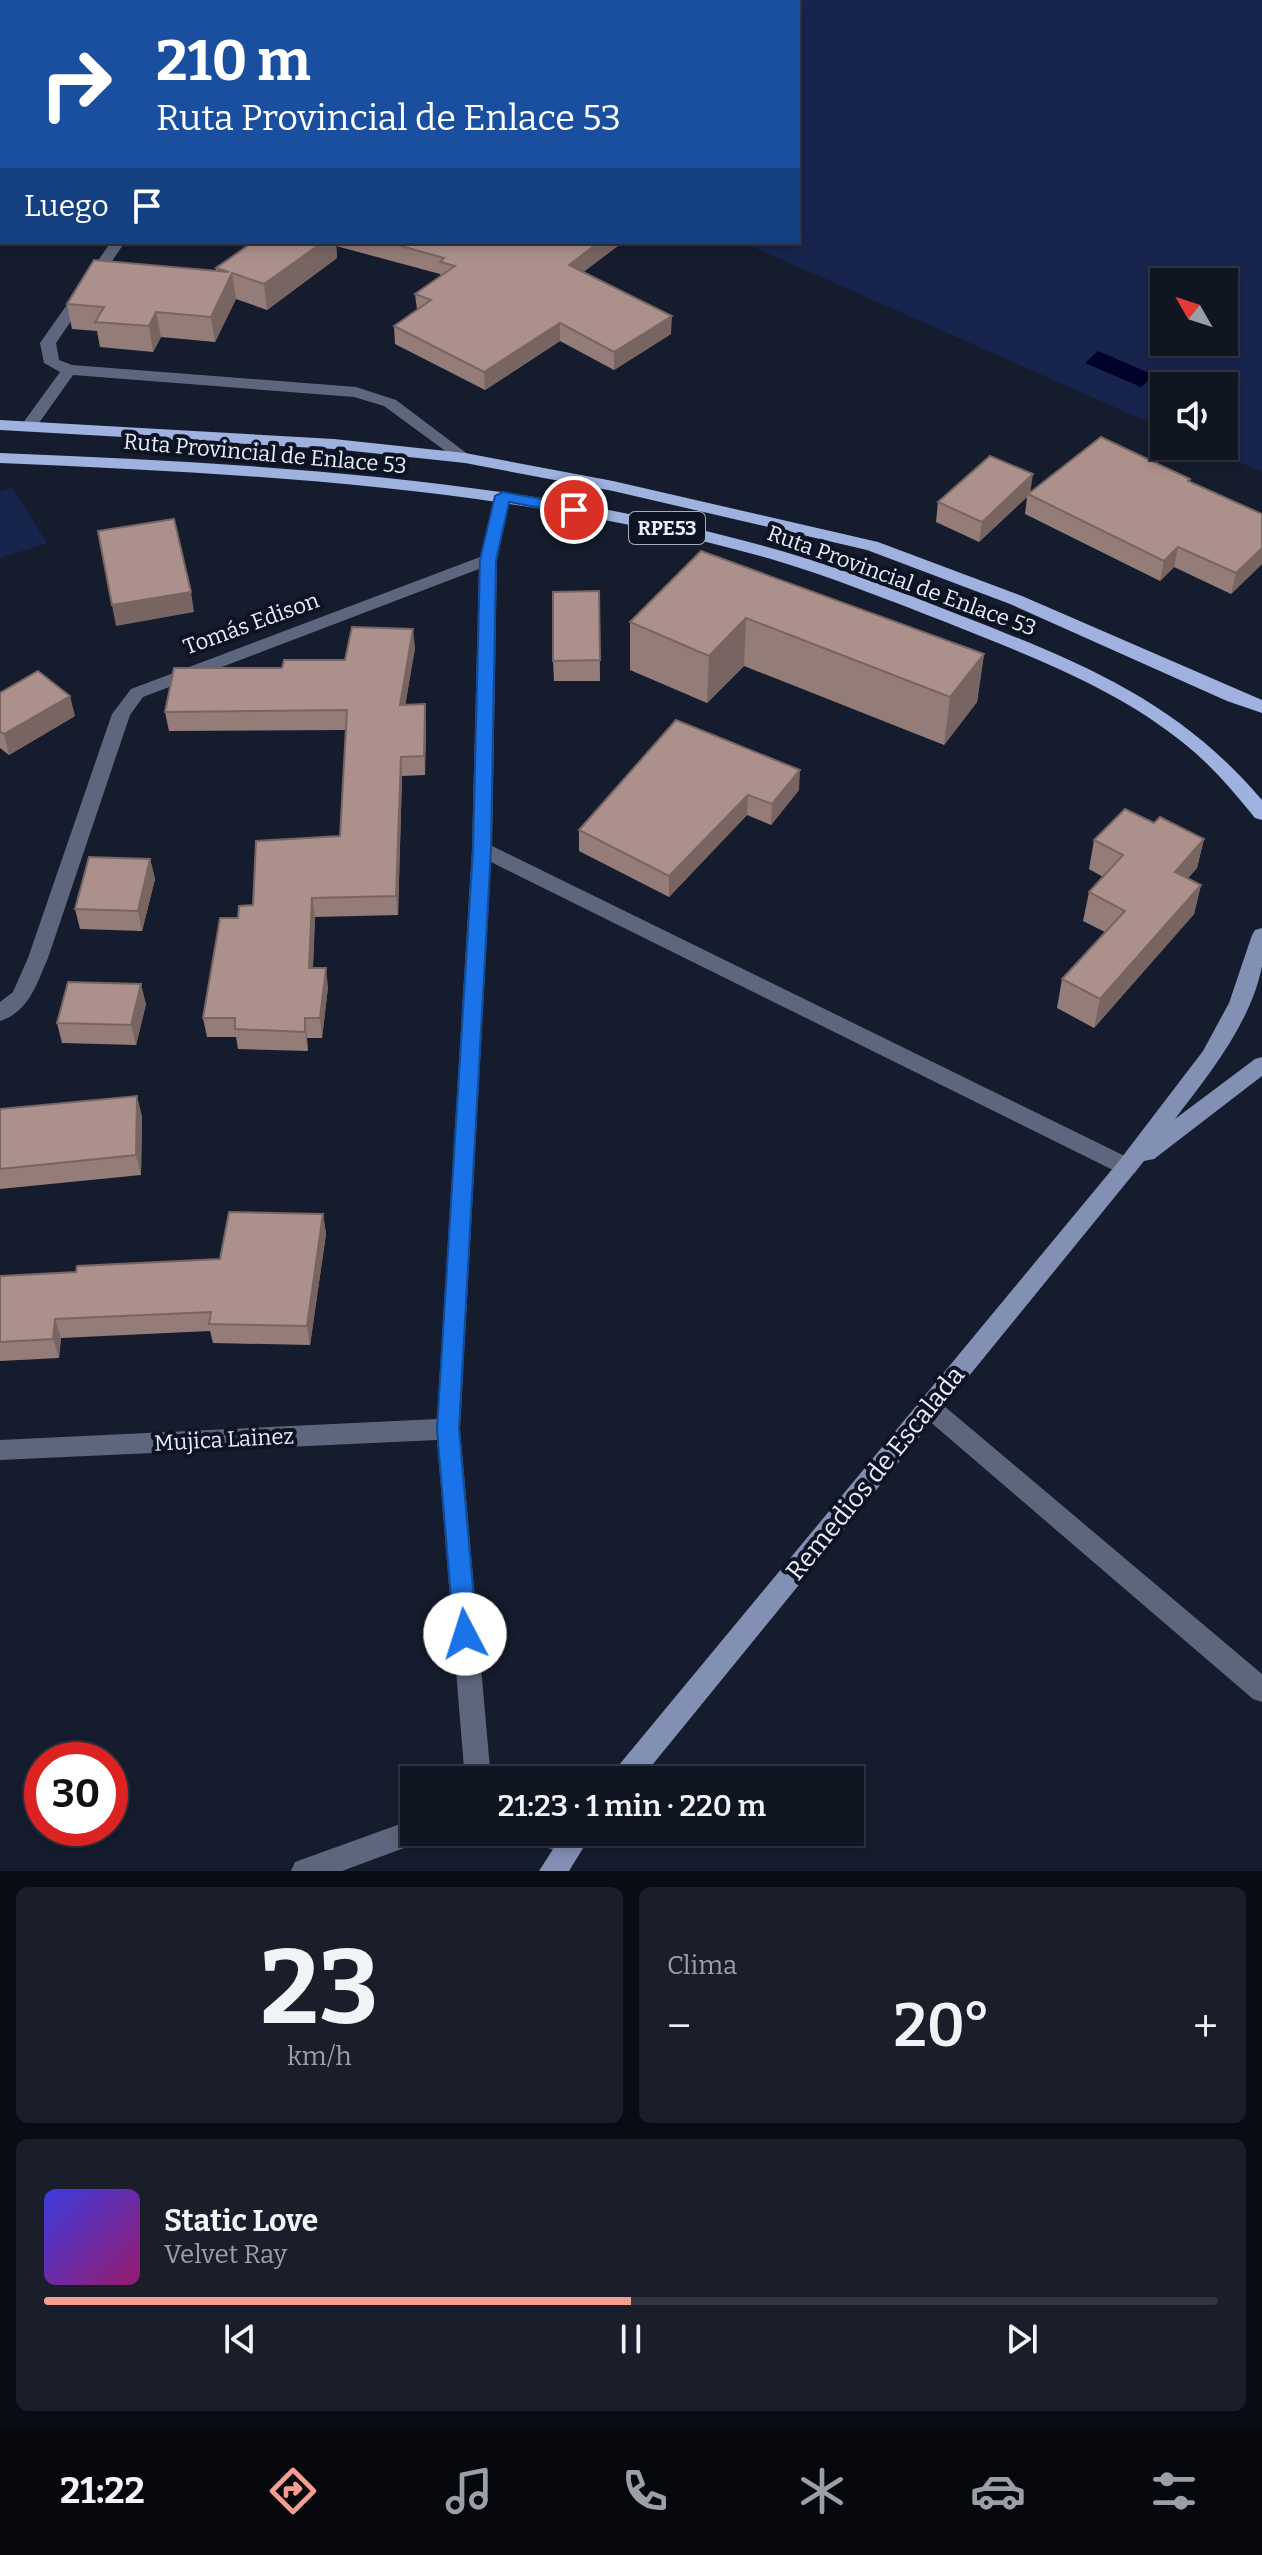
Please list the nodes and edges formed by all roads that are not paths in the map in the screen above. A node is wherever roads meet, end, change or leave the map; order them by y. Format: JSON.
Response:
{"nodes":[{"id":1,"x":117,"y":244,"type":"edge"},
{"id":2,"x":69,"y":370,"type":"junction"},
{"id":3,"x":0,"y":425,"type":"edge"},
{"id":4,"x":28,"y":427,"type":"junction"},
{"id":5,"x":0,"y":458,"type":"edge"},
{"id":6,"x":465,"y":458,"type":"junction"},
{"id":7,"x":503,"y":496,"type":"junction"},
{"id":8,"x":488,"y":560,"type":"junction"},
{"id":9,"x":1262,"y":707,"type":"edge"},
{"id":10,"x":1262,"y":813,"type":"edge"},
{"id":11,"x":482,"y":849,"type":"junction"},
{"id":12,"x":1262,"y":935,"type":"edge"},
{"id":13,"x":0,"y":1013,"type":"edge"},
{"id":14,"x":1262,"y":1065,"type":"edge"},
{"id":15,"x":1127,"y":1167,"type":"junction"},
{"id":16,"x":929,"y":1407,"type":"junction"},
{"id":17,"x":448,"y":1429,"type":"junction"},
{"id":18,"x":0,"y":1450,"type":"edge"},
{"id":19,"x":1262,"y":1690,"type":"edge"},
{"id":20,"x":477,"y":1766,"type":"edge"},
{"id":21,"x":634,"y":1766,"type":"edge"},
{"id":22,"x":400,"y":1837,"type":"edge"},
{"id":23,"x":570,"y":1846,"type":"edge"},
{"id":24,"x":305,"y":1871,"type":"edge"},
{"id":25,"x":553,"y":1871,"type":"edge"}],
"edges":[{"from":1,"to":2,"type":"street"},
{"from":2,"to":4,"type":"street"},
{"from":2,"to":6,"type":"street"},
{"from":3,"to":4,"type":"main road","name":"Ruta Provincial de Enlace 53","number":"RPE53"},
{"from":4,"to":6,"type":"main road","name":"Ruta Provincial de Enlace 53","number":"RPE53"},
{"from":5,"to":7,"type":"main road","name":"Ruta Provincial de Enlace 53","number":"RPE53"},
{"from":6,"to":9,"type":"main road","name":"Ruta Provincial de Enlace 53","number":"RPE53"},
{"from":7,"to":8,"type":"street"},
{"from":7,"to":10,"type":"main road","name":"Ruta Provincial de Enlace 53","number":"RPE53"},
{"from":8,"to":11,"type":"street"},
{"from":8,"to":13,"type":"street","name":"Tomás Edison"},
{"from":11,"to":15,"type":"street"},
{"from":11,"to":17,"type":"street"},
{"from":12,"to":15,"type":"main road","name":"Remedios de Escalada"},
{"from":14,"to":15,"type":"main road","name":"Remedios de Escalada"},
{"from":15,"to":16,"type":"main road","name":"Remedios de Escalada"},
{"from":16,"to":19,"type":"street"},
{"from":16,"to":21,"type":"main road","name":"Remedios de Escalada"},
{"from":17,"to":18,"type":"street","name":"Mujica Lainez"},
{"from":17,"to":20,"type":"street"},
{"from":22,"to":24,"type":"street"},
{"from":23,"to":25,"type":"main road"}]}
